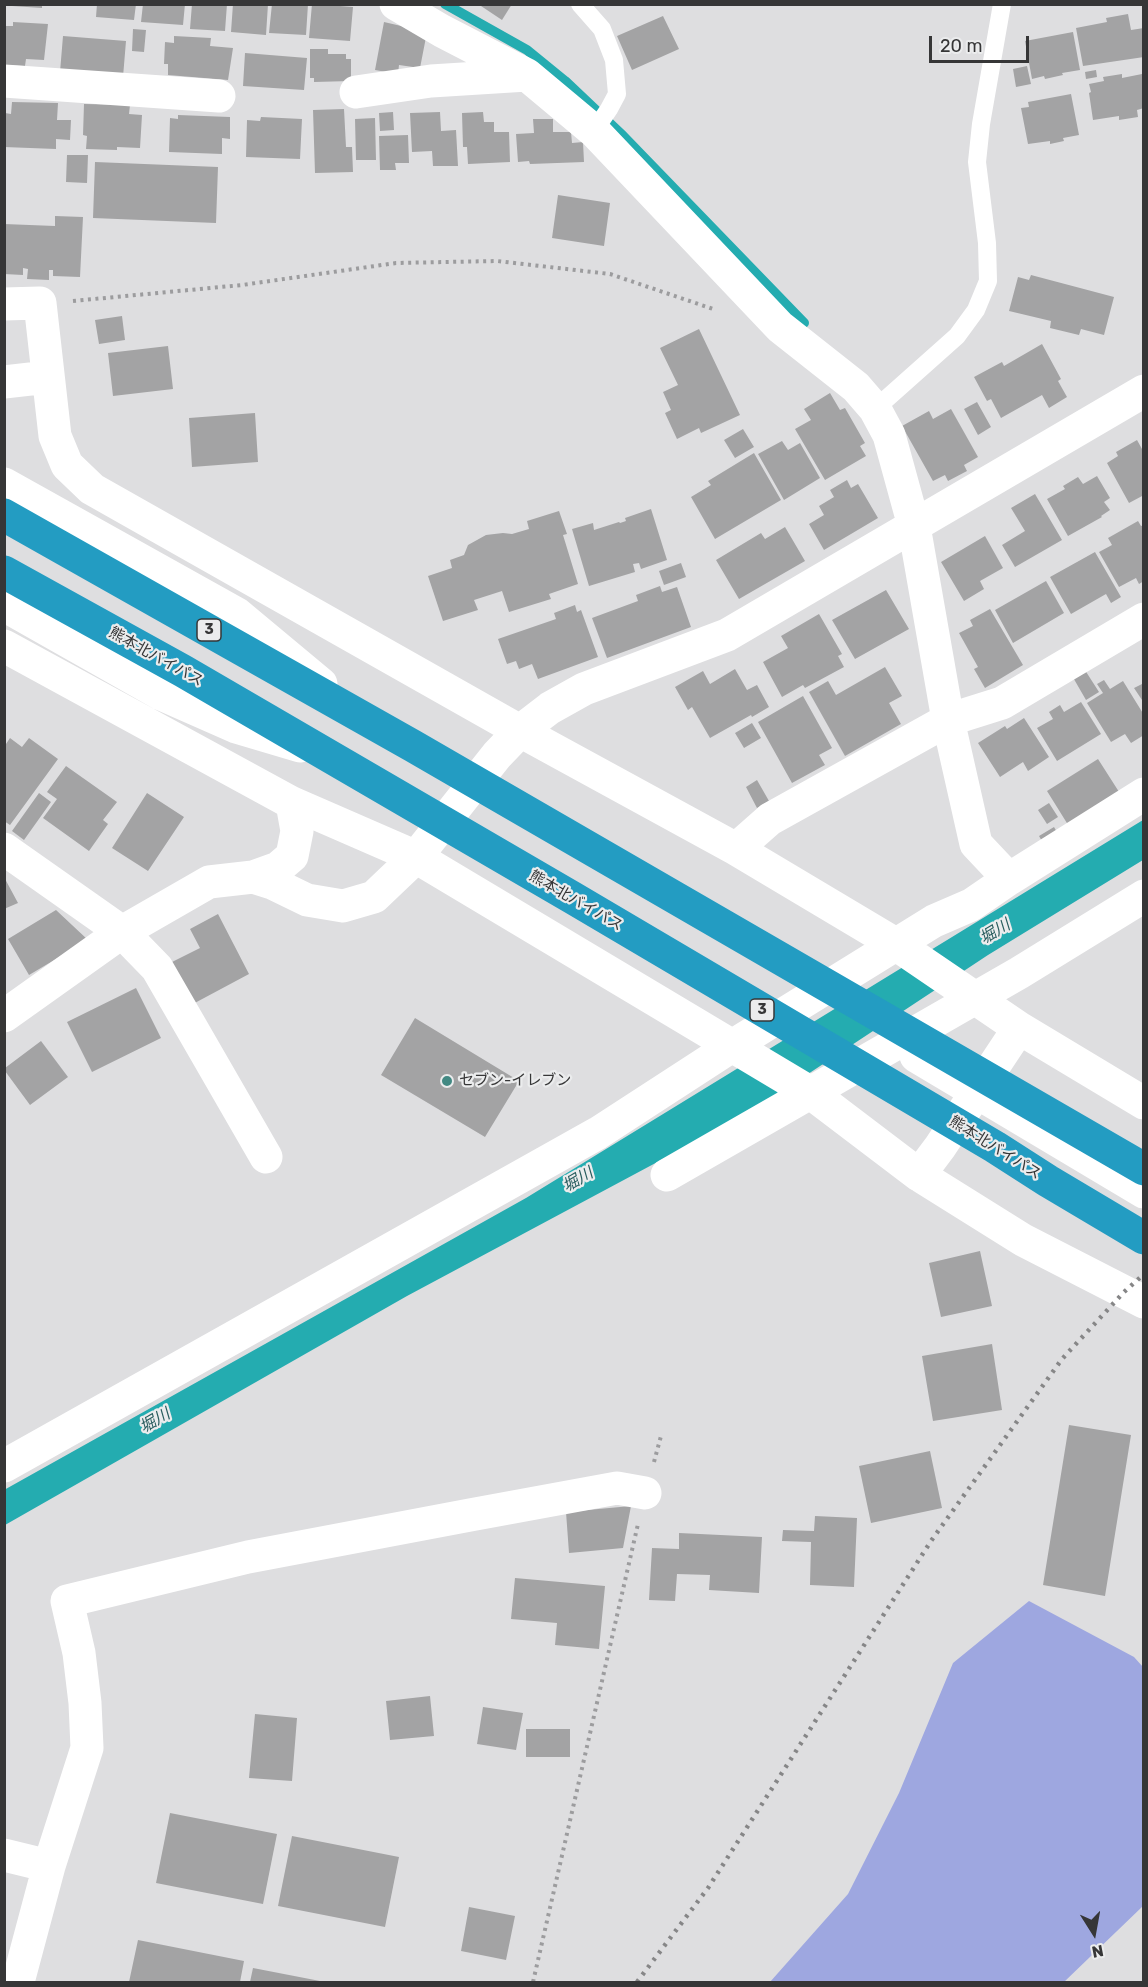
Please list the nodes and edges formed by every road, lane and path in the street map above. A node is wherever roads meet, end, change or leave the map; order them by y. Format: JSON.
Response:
{"nodes":[{"id":1,"x":396,"y":4,"type":"edge"},
{"id":2,"x":580,"y":4,"type":"edge"},
{"id":3,"x":1002,"y":4,"type":"edge"},
{"id":4,"x":527,"y":75,"type":"junction"},
{"id":5,"x":4,"y":81,"type":"edge"},
{"id":6,"x":356,"y":92,"type":"dead end"},
{"id":7,"x":219,"y":96,"type":"dead end"},
{"id":8,"x":600,"y":122,"type":"junction"},
{"id":9,"x":40,"y":303,"type":"junction"},
{"id":10,"x":4,"y":304,"type":"edge"},
{"id":11,"x":724,"y":313,"type":"dead end"},
{"id":12,"x":20,"y":382,"type":"edge"},
{"id":13,"x":1143,"y":391,"type":"edge"},
{"id":14,"x":875,"y":409,"type":"junction"},
{"id":15,"x":4,"y":484,"type":"edge"},
{"id":16,"x":4,"y":515,"type":"edge"},
{"id":17,"x":914,"y":526,"type":"junction"},
{"id":18,"x":4,"y":572,"type":"edge"},
{"id":19,"x":4,"y":605,"type":"edge"},
{"id":20,"x":1143,"y":619,"type":"edge"},
{"id":21,"x":4,"y":646,"type":"edge"},
{"id":22,"x":357,"y":714,"type":"junction"},
{"id":23,"x":948,"y":720,"type":"junction"},
{"id":24,"x":520,"y":731,"type":"junction"},
{"id":25,"x":325,"y":754,"type":"junction"},
{"id":26,"x":1143,"y":794,"type":"edge"},
{"id":27,"x":292,"y":803,"type":"junction"},
{"id":28,"x":4,"y":849,"type":"edge"},
{"id":29,"x":736,"y":849,"type":"junction"},
{"id":30,"x":416,"y":856,"type":"junction"},
{"id":31,"x":253,"y":877,"type":"junction"},
{"id":32,"x":1009,"y":879,"type":"junction"},
{"id":33,"x":1143,"y":896,"type":"edge"},
{"id":34,"x":122,"y":932,"type":"junction"},
{"id":35,"x":905,"y":950,"type":"junction"},
{"id":36,"x":972,"y":996,"type":"junction"},
{"id":37,"x":4,"y":1016,"type":"edge"},
{"id":38,"x":1019,"y":1028,"type":"junction"},
{"id":39,"x":897,"y":1044,"type":"junction"},
{"id":40,"x":739,"y":1050,"type":"junction"},
{"id":41,"x":808,"y":1091,"type":"junction"},
{"id":42,"x":976,"y":1091,"type":"junction"},
{"id":43,"x":1143,"y":1103,"type":"edge"},
{"id":44,"x":266,"y":1157,"type":"dead end"},
{"id":45,"x":1143,"y":1168,"type":"edge"},
{"id":46,"x":667,"y":1175,"type":"dead end"},
{"id":47,"x":919,"y":1175,"type":"junction"},
{"id":48,"x":1143,"y":1192,"type":"edge"},
{"id":49,"x":1143,"y":1238,"type":"edge"},
{"id":50,"x":1143,"y":1302,"type":"edge"},
{"id":51,"x":661,"y":1436,"type":"dead end"},
{"id":52,"x":4,"y":1466,"type":"edge"},
{"id":53,"x":645,"y":1493,"type":"junction"},
{"id":54,"x":4,"y":1854,"type":"edge"},
{"id":55,"x":49,"y":1866,"type":"junction"},
{"id":56,"x":18,"y":1983,"type":"edge"},
{"id":57,"x":532,"y":1983,"type":"edge"}],
"edges":[{"from":1,"to":4,"type":"street"},
{"from":2,"to":8,"type":"lane"},
{"from":3,"to":14,"type":"lane"},
{"from":4,"to":6,"type":"street"},
{"from":4,"to":8,"type":"street"},
{"from":5,"to":7,"type":"street"},
{"from":8,"to":14,"type":"street"},
{"from":9,"to":10,"type":"street"},
{"from":9,"to":11,"type":"path"},
{"from":9,"to":12,"type":"street"},
{"from":12,"to":24,"type":"street"},
{"from":13,"to":17,"type":"street"},
{"from":14,"to":17,"type":"street"},
{"from":15,"to":22,"type":"street"},
{"from":16,"to":22,"type":"highway","number":"3"},
{"from":17,"to":23,"type":"street"},
{"from":17,"to":24,"type":"street"},
{"from":18,"to":25,"type":"highway","name":"熊本北バイパス","number":"3"},
{"from":19,"to":25,"type":"street"},
{"from":20,"to":23,"type":"street"},
{"from":21,"to":27,"type":"street"},
{"from":22,"to":45,"type":"highway","number":"3"},
{"from":23,"to":29,"type":"street"},
{"from":23,"to":32,"type":"street"},
{"from":24,"to":29,"type":"street"},
{"from":24,"to":30,"type":"street"},
{"from":25,"to":49,"type":"highway","name":"熊本北バイパス","number":"3"},
{"from":26,"to":32,"type":"street"},
{"from":27,"to":30,"type":"street"},
{"from":27,"to":31,"type":"street"},
{"from":28,"to":34,"type":"street"},
{"from":29,"to":35,"type":"street"},
{"from":30,"to":31,"type":"street"},
{"from":30,"to":40,"type":"street"},
{"from":31,"to":34,"type":"street"},
{"from":32,"to":35,"type":"street"},
{"from":33,"to":36,"type":"street"},
{"from":34,"to":37,"type":"street"},
{"from":34,"to":44,"type":"street"},
{"from":35,"to":36,"type":"street"},
{"from":35,"to":40,"type":"street"},
{"from":36,"to":38,"type":"street"},
{"from":36,"to":39,"type":"street"},
{"from":38,"to":42,"type":"street"},
{"from":38,"to":43,"type":"street"},
{"from":39,"to":41,"type":"street"},
{"from":39,"to":42,"type":"street"},
{"from":40,"to":41,"type":"street"},
{"from":40,"to":52,"type":"street"},
{"from":41,"to":46,"type":"street"},
{"from":41,"to":47,"type":"street"},
{"from":42,"to":47,"type":"street"},
{"from":42,"to":48,"type":"street"},
{"from":47,"to":50,"type":"street"},
{"from":51,"to":53,"type":"path"},
{"from":53,"to":55,"type":"street"},
{"from":53,"to":57,"type":"path"},
{"from":54,"to":55,"type":"street"},
{"from":55,"to":56,"type":"street"}]}
